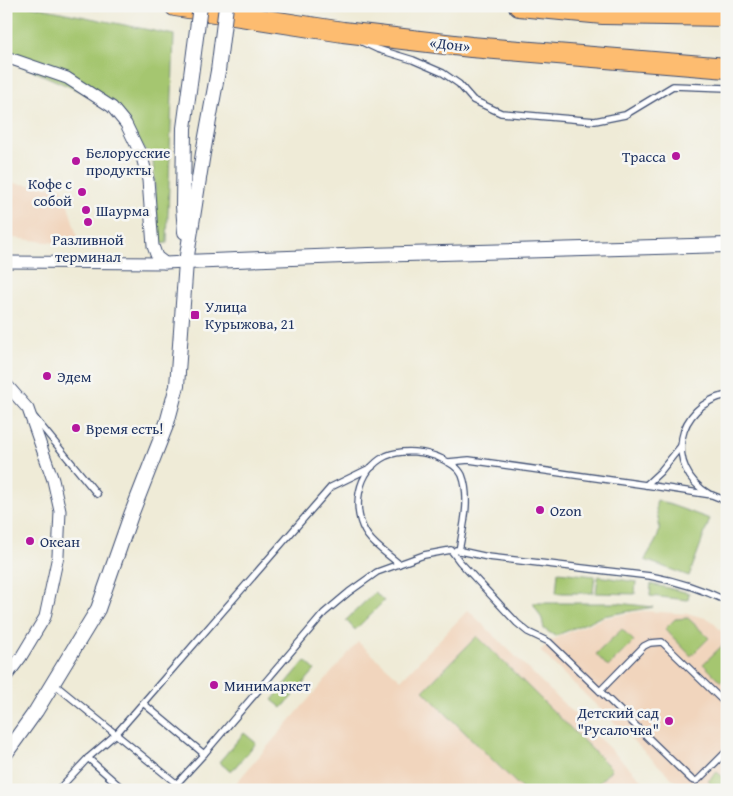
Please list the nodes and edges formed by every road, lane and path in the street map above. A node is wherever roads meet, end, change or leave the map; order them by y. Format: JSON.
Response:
{"nodes":[{"id":1,"x":175,"y":6,"type":"edge"},
{"id":2,"x":200,"y":6,"type":"edge"},
{"id":3,"x":226,"y":6,"type":"edge"},
{"id":4,"x":520,"y":6,"type":"edge"},
{"id":5,"x":727,"y":16,"type":"edge"},
{"id":6,"x":343,"y":32,"type":"junction"},
{"id":7,"x":6,"y":57,"type":"edge"},
{"id":8,"x":727,"y":68,"type":"edge"},
{"id":9,"x":727,"y":88,"type":"edge"},
{"id":10,"x":727,"y":245,"type":"edge"},
{"id":11,"x":6,"y":262,"type":"edge"},
{"id":12,"x":186,"y":262,"type":"junction"},
{"id":13,"x":165,"y":263,"type":"junction"},
{"id":14,"x":6,"y":384,"type":"edge"},
{"id":15,"x":727,"y":395,"type":"edge"},
{"id":16,"x":28,"y":409,"type":"junction"},
{"id":17,"x":681,"y":445,"type":"junction"},
{"id":18,"x":448,"y":462,"type":"junction"},
{"id":19,"x":372,"y":467,"type":"junction"},
{"id":20,"x":646,"y":485,"type":"junction"},
{"id":21,"x":97,"y":494,"type":"dead end"},
{"id":22,"x":712,"y":495,"type":"junction"},
{"id":23,"x":727,"y":501,"type":"edge"},
{"id":24,"x":451,"y":550,"type":"junction"},
{"id":25,"x":459,"y":551,"type":"junction"},
{"id":26,"x":399,"y":564,"type":"junction"},
{"id":27,"x":727,"y":601,"type":"edge"},
{"id":28,"x":6,"y":677,"type":"edge"},
{"id":29,"x":53,"y":683,"type":"junction"},
{"id":30,"x":600,"y":692,"type":"junction"},
{"id":31,"x":143,"y":703,"type":"junction"},
{"id":32,"x":727,"y":705,"type":"edge"},
{"id":33,"x":116,"y":734,"type":"junction"},
{"id":34,"x":727,"y":751,"type":"edge"},
{"id":35,"x":6,"y":753,"type":"edge"},
{"id":36,"x":204,"y":754,"type":"junction"},
{"id":37,"x":88,"y":758,"type":"junction"},
{"id":38,"x":177,"y":784,"type":"junction"},
{"id":39,"x":58,"y":790,"type":"edge"},
{"id":40,"x":124,"y":790,"type":"edge"},
{"id":41,"x":171,"y":790,"type":"edge"}],
"edges":[{"from":1,"to":6,"type":"highway","name":"«Дон»"},
{"from":2,"to":12,"type":"street","bridge":true},
{"from":3,"to":12,"type":"street","bridge":true},
{"from":4,"to":5,"type":"highway"},
{"from":6,"to":8,"type":"highway","name":"«Дон»"},
{"from":6,"to":9,"type":"lane"},
{"from":7,"to":13,"type":"street"},
{"from":10,"to":12,"type":"street"},
{"from":11,"to":13,"type":"street"},
{"from":12,"to":13,"type":"street"},
{"from":12,"to":29,"type":"street"},
{"from":14,"to":16,"type":"street"},
{"from":15,"to":17,"type":"lane"},
{"from":16,"to":21,"type":"lane"},
{"from":16,"to":28,"type":"street"},
{"from":17,"to":20,"type":"lane"},
{"from":17,"to":22,"type":"lane"},
{"from":18,"to":19,"type":"lane"},
{"from":18,"to":20,"type":"lane"},
{"from":18,"to":25,"type":"lane"},
{"from":19,"to":26,"type":"lane"},
{"from":19,"to":31,"type":"lane"},
{"from":20,"to":22,"type":"lane"},
{"from":22,"to":23,"type":"lane"},
{"from":24,"to":25,"type":"lane"},
{"from":24,"to":26,"type":"lane"},
{"from":24,"to":30,"type":"lane"},
{"from":25,"to":27,"type":"lane"},
{"from":26,"to":36,"type":"lane"},
{"from":29,"to":33,"type":"lane"},
{"from":29,"to":35,"type":"street"},
{"from":30,"to":32,"type":"lane"},
{"from":30,"to":34,"type":"lane"},
{"from":31,"to":33,"type":"lane"},
{"from":31,"to":36,"type":"lane"},
{"from":33,"to":37,"type":"lane"},
{"from":33,"to":38,"type":"lane"},
{"from":36,"to":38,"type":"lane"},
{"from":37,"to":39,"type":"lane"},
{"from":37,"to":40,"type":"lane"},
{"from":38,"to":41,"type":"lane"}]}
